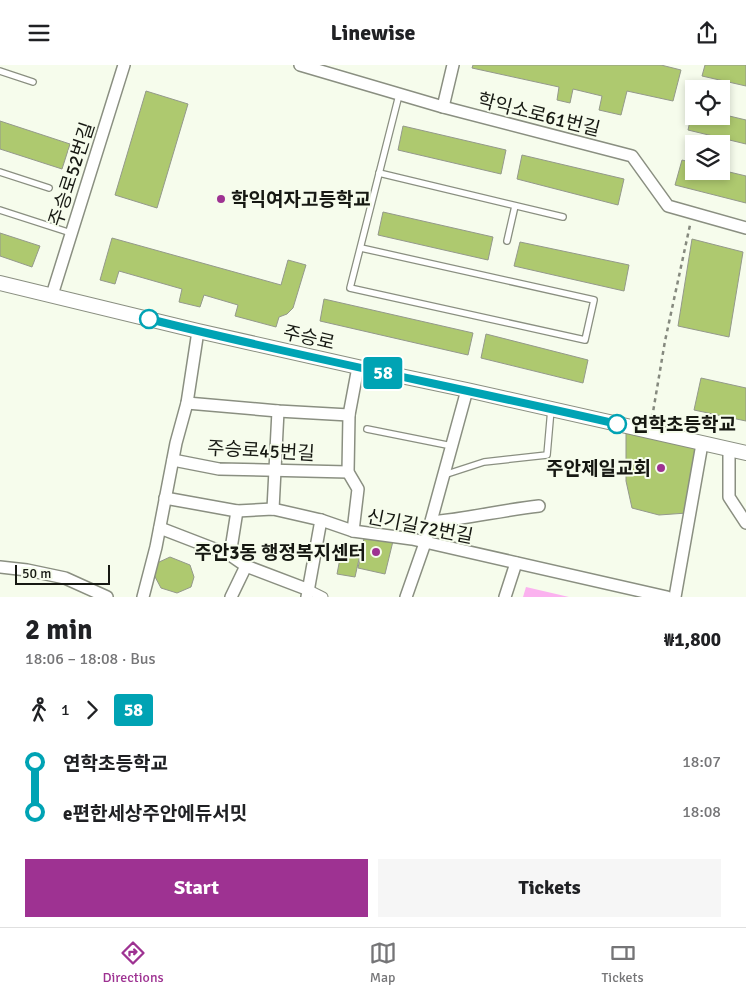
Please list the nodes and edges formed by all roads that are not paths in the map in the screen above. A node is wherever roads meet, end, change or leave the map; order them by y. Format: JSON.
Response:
{"nodes":[{"id":1,"x":124,"y":65,"type":"edge"},
{"id":2,"x":300,"y":65,"type":"edge"},
{"id":3,"x":453,"y":65,"type":"edge"},
{"id":4,"x":0,"y":71,"type":"edge"},
{"id":5,"x":33,"y":82,"type":"dead end"},
{"id":6,"x":398,"y":95,"type":"junction"},
{"id":7,"x":443,"y":107,"type":"junction"},
{"id":8,"x":0,"y":172,"type":"edge"},
{"id":9,"x":379,"y":173,"type":"junction"},
{"id":10,"x":49,"y":188,"type":"dead end"},
{"id":11,"x":515,"y":206,"type":"junction"},
{"id":12,"x":0,"y":210,"type":"edge"},
{"id":13,"x":563,"y":217,"type":"dead end"},
{"id":14,"x":746,"y":228,"type":"edge"},
{"id":15,"x":71,"y":233,"type":"junction"},
{"id":16,"x":507,"y":241,"type":"dead end"},
{"id":17,"x":361,"y":248,"type":"dead end"},
{"id":18,"x":0,"y":283,"type":"edge"},
{"id":19,"x":52,"y":295,"type":"junction"},
{"id":20,"x":198,"y":331,"type":"junction"},
{"id":21,"x":358,"y":367,"type":"junction"},
{"id":22,"x":467,"y":390,"type":"junction"},
{"id":23,"x":187,"y":403,"type":"junction"},
{"id":24,"x":551,"y":409,"type":"junction"},
{"id":25,"x":278,"y":411,"type":"junction"},
{"id":26,"x":349,"y":415,"type":"junction"},
{"id":27,"x":367,"y":429,"type":"dead end"},
{"id":28,"x":702,"y":444,"type":"junction"},
{"id":29,"x":452,"y":446,"type":"junction"},
{"id":30,"x":728,"y":449,"type":"junction"},
{"id":31,"x":746,"y":453,"type":"edge"},
{"id":32,"x":172,"y":460,"type":"junction"},
{"id":33,"x":275,"y":470,"type":"junction"},
{"id":34,"x":348,"y":472,"type":"junction"},
{"id":35,"x":444,"y":475,"type":"junction"},
{"id":36,"x":165,"y":499,"type":"junction"},
{"id":37,"x":539,"y":507,"type":"dead end"},
{"id":38,"x":273,"y":509,"type":"junction"},
{"id":39,"x":237,"y":511,"type":"junction"},
{"id":40,"x":321,"y":520,"type":"junction"},
{"id":41,"x":431,"y":522,"type":"junction"},
{"id":42,"x":746,"y":523,"type":"edge"},
{"id":43,"x":160,"y":528,"type":"junction"},
{"id":44,"x":353,"y":531,"type":"junction"},
{"id":45,"x":425,"y":543,"type":"junction"},
{"id":46,"x":230,"y":555,"type":"junction"},
{"id":47,"x":516,"y":563,"type":"junction"},
{"id":48,"x":246,"y":566,"type":"junction"},
{"id":49,"x":0,"y":567,"type":"edge"},
{"id":50,"x":87,"y":592,"type":"edge"},
{"id":51,"x":308,"y":594,"type":"edge"},
{"id":52,"x":108,"y":597,"type":"edge"},
{"id":53,"x":143,"y":597,"type":"edge"},
{"id":54,"x":232,"y":597,"type":"edge"},
{"id":55,"x":324,"y":597,"type":"edge"},
{"id":56,"x":406,"y":597,"type":"edge"},
{"id":57,"x":505,"y":597,"type":"edge"},
{"id":58,"x":667,"y":597,"type":"edge"},
{"id":59,"x":675,"y":597,"type":"edge"}],
"edges":[{"from":1,"to":15,"type":"street","name":"주승로52번길"},
{"from":2,"to":6,"type":"street","name":"학익소로61번길"},
{"from":3,"to":7,"type":"street"},
{"from":4,"to":5,"type":"lane"},
{"from":6,"to":7,"type":"street","name":"학익소로61번길"},
{"from":6,"to":9,"type":"lane"},
{"from":7,"to":14,"type":"street","name":"학익소로61번길"},
{"from":8,"to":10,"type":"lane"},
{"from":9,"to":11,"type":"lane"},
{"from":9,"to":17,"type":"lane"},
{"from":11,"to":13,"type":"lane"},
{"from":11,"to":16,"type":"lane"},
{"from":12,"to":15,"type":"lane"},
{"from":15,"to":19,"type":"street","name":"주승로52번길"},
{"from":18,"to":19,"type":"street","name":"주승로"},
{"from":19,"to":20,"type":"street","name":"주승로"},
{"from":20,"to":21,"type":"street","name":"주승로"},
{"from":20,"to":23,"type":"street"},
{"from":21,"to":22,"type":"street","name":"주승로"},
{"from":21,"to":26,"type":"street"},
{"from":22,"to":24,"type":"street","name":"주승로"},
{"from":22,"to":29,"type":"street"},
{"from":23,"to":25,"type":"street"},
{"from":23,"to":32,"type":"street"},
{"from":24,"to":28,"type":"street","name":"주승로"},
{"from":24,"to":35,"type":"lane"},
{"from":25,"to":26,"type":"street"},
{"from":25,"to":33,"type":"street"},
{"from":26,"to":34,"type":"street"},
{"from":27,"to":29,"type":"lane"},
{"from":28,"to":30,"type":"street","name":"주승로"},
{"from":28,"to":59,"type":"street"},
{"from":29,"to":35,"type":"street"},
{"from":30,"to":31,"type":"street","name":"주승로"},
{"from":30,"to":42,"type":"street"},
{"from":32,"to":33,"type":"street","name":"주승로45번길"},
{"from":32,"to":36,"type":"street"},
{"from":33,"to":34,"type":"street","name":"주승로45번길"},
{"from":33,"to":38,"type":"street"},
{"from":34,"to":44,"type":"street"},
{"from":35,"to":41,"type":"street"},
{"from":36,"to":39,"type":"street","name":"신기길72번길"},
{"from":36,"to":43,"type":"street"},
{"from":37,"to":41,"type":"street"},
{"from":38,"to":39,"type":"street","name":"신기길72번길"},
{"from":38,"to":40,"type":"street","name":"신기길72번길"},
{"from":39,"to":46,"type":"street"},
{"from":40,"to":44,"type":"street","name":"신기길72번길"},
{"from":40,"to":51,"type":"street"},
{"from":41,"to":45,"type":"street"},
{"from":43,"to":46,"type":"street"},
{"from":43,"to":53,"type":"street"},
{"from":44,"to":45,"type":"street","name":"신기길72번길"},
{"from":45,"to":47,"type":"street","name":"신기길72번길"},
{"from":45,"to":56,"type":"street"},
{"from":46,"to":48,"type":"street"},
{"from":47,"to":57,"type":"street"},
{"from":47,"to":58,"type":"street","name":"신기길72번길"},
{"from":48,"to":51,"type":"street"},
{"from":48,"to":54,"type":"street"},
{"from":49,"to":50,"type":"street"},
{"from":50,"to":52,"type":"street"},
{"from":51,"to":55,"type":"street"}]}
